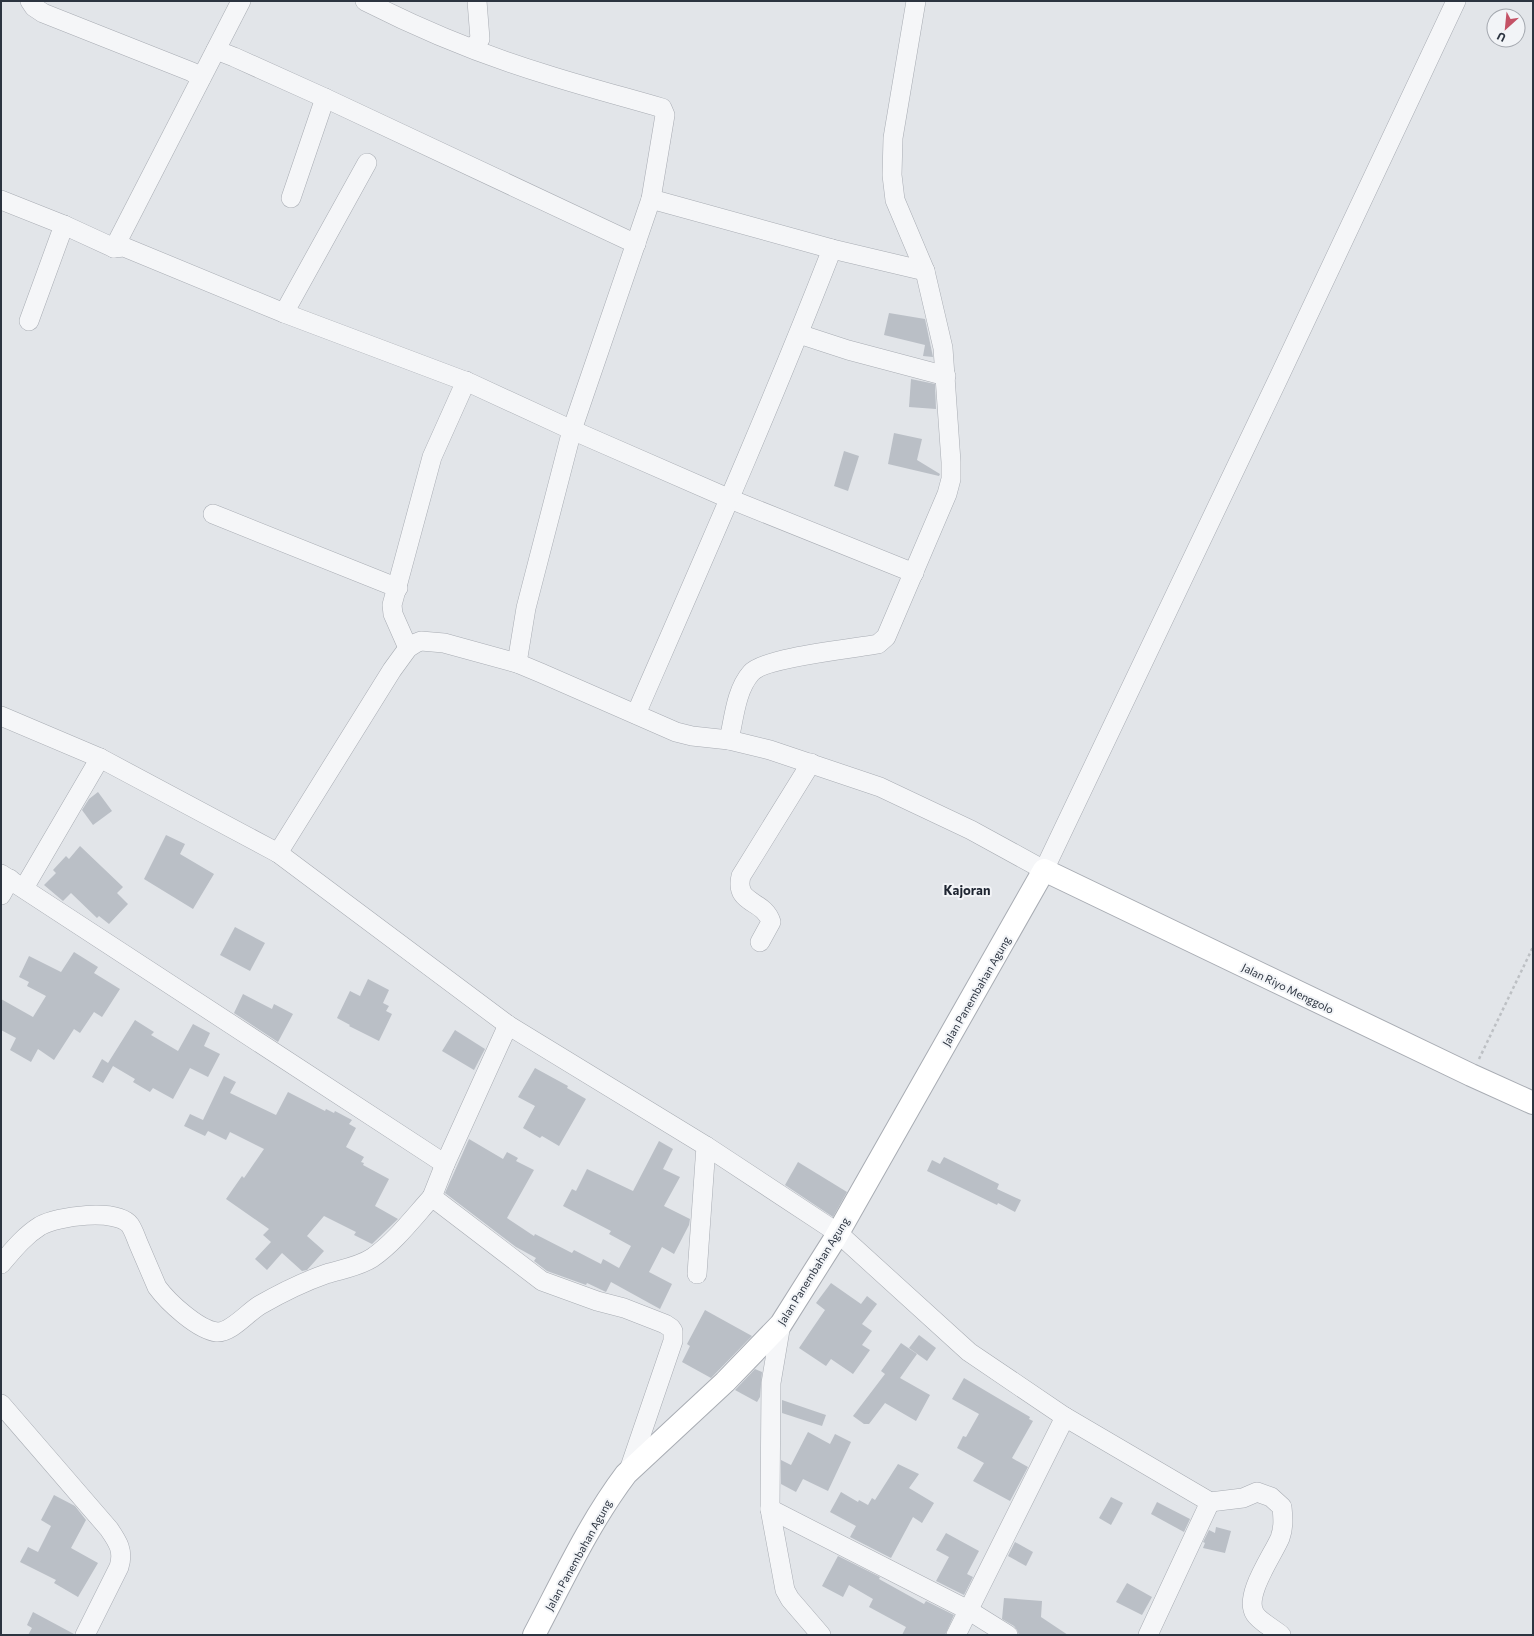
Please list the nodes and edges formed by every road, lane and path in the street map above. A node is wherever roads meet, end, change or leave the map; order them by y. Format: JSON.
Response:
{"nodes":[{"id":1,"x":30,"y":1,"type":"edge"},
{"id":2,"x":241,"y":1,"type":"edge"},
{"id":3,"x":365,"y":1,"type":"edge"},
{"id":4,"x":477,"y":1,"type":"edge"},
{"id":5,"x":916,"y":1,"type":"edge"},
{"id":6,"x":1456,"y":1,"type":"edge"},
{"id":7,"x":473,"y":48,"type":"junction"},
{"id":8,"x":216,"y":50,"type":"junction"},
{"id":9,"x":201,"y":78,"type":"junction"},
{"id":10,"x":325,"y":98,"type":"junction"},
{"id":11,"x":367,"y":163,"type":"dead end"},
{"id":12,"x":290,"y":198,"type":"dead end"},
{"id":13,"x":651,"y":199,"type":"junction"},
{"id":14,"x":1,"y":200,"type":"edge"},
{"id":15,"x":64,"y":225,"type":"junction"},
{"id":16,"x":636,"y":244,"type":"junction"},
{"id":17,"x":114,"y":248,"type":"junction"},
{"id":18,"x":832,"y":249,"type":"junction"},
{"id":19,"x":925,"y":270,"type":"junction"},
{"id":20,"x":284,"y":313,"type":"junction"},
{"id":21,"x":29,"y":321,"type":"dead end"},
{"id":22,"x":799,"y":334,"type":"junction"},
{"id":23,"x":946,"y":376,"type":"junction"},
{"id":24,"x":466,"y":381,"type":"junction"},
{"id":25,"x":572,"y":430,"type":"junction"},
{"id":26,"x":730,"y":499,"type":"junction"},
{"id":27,"x":213,"y":514,"type":"dead end"},
{"id":28,"x":914,"y":573,"type":"junction"},
{"id":29,"x":398,"y":588,"type":"junction"},
{"id":30,"x":408,"y":648,"type":"junction"},
{"id":31,"x":516,"y":663,"type":"junction"},
{"id":32,"x":636,"y":714,"type":"junction"},
{"id":33,"x":1,"y":716,"type":"edge"},
{"id":34,"x":730,"y":740,"type":"junction"},
{"id":35,"x":100,"y":758,"type":"junction"},
{"id":36,"x":811,"y":762,"type":"junction"},
{"id":37,"x":283,"y":846,"type":"junction"},
{"id":38,"x":1044,"y":870,"type":"junction"},
{"id":39,"x":9,"y":884,"type":"edge"},
{"id":40,"x":760,"y":942,"type":"dead end"},
{"id":41,"x":1533,"y":947,"type":"edge"},
{"id":42,"x":507,"y":1027,"type":"junction"},
{"id":43,"x":1471,"y":1075,"type":"junction"},
{"id":44,"x":1533,"y":1103,"type":"edge"},
{"id":45,"x":706,"y":1146,"type":"junction"},
{"id":46,"x":445,"y":1164,"type":"junction"},
{"id":47,"x":432,"y":1197,"type":"junction"},
{"id":48,"x":832,"y":1243,"type":"junction"},
{"id":49,"x":1,"y":1264,"type":"edge"},
{"id":50,"x":697,"y":1274,"type":"dead end"},
{"id":51,"x":781,"y":1324,"type":"junction"},
{"id":52,"x":1,"y":1404,"type":"edge"},
{"id":53,"x":1065,"y":1417,"type":"junction"},
{"id":54,"x":629,"y":1470,"type":"junction"},
{"id":55,"x":1210,"y":1502,"type":"junction"},
{"id":56,"x":770,"y":1509,"type":"junction"},
{"id":57,"x":968,"y":1610,"type":"junction"},
{"id":58,"x":85,"y":1635,"type":"edge"},
{"id":59,"x":534,"y":1635,"type":"edge"},
{"id":60,"x":821,"y":1635,"type":"edge"},
{"id":61,"x":956,"y":1635,"type":"edge"},
{"id":62,"x":1008,"y":1635,"type":"edge"},
{"id":63,"x":1148,"y":1635,"type":"edge"},
{"id":64,"x":1281,"y":1635,"type":"edge"}],
"edges":[{"from":1,"to":9,"type":"street"},
{"from":2,"to":8,"type":"street"},
{"from":3,"to":7,"type":"street"},
{"from":4,"to":7,"type":"street"},
{"from":5,"to":19,"type":"street"},
{"from":6,"to":38,"type":"street"},
{"from":7,"to":13,"type":"street"},
{"from":8,"to":9,"type":"street"},
{"from":8,"to":10,"type":"street"},
{"from":9,"to":17,"type":"street"},
{"from":10,"to":12,"type":"street"},
{"from":10,"to":16,"type":"street"},
{"from":11,"to":20,"type":"street"},
{"from":13,"to":16,"type":"street"},
{"from":13,"to":18,"type":"street"},
{"from":14,"to":15,"type":"street"},
{"from":15,"to":17,"type":"street"},
{"from":15,"to":21,"type":"street"},
{"from":16,"to":25,"type":"street"},
{"from":17,"to":20,"type":"street"},
{"from":18,"to":19,"type":"street"},
{"from":18,"to":22,"type":"street"},
{"from":19,"to":23,"type":"street"},
{"from":20,"to":24,"type":"street"},
{"from":22,"to":23,"type":"street"},
{"from":22,"to":26,"type":"street"},
{"from":23,"to":28,"type":"street"},
{"from":24,"to":25,"type":"street"},
{"from":24,"to":29,"type":"street"},
{"from":25,"to":26,"type":"street"},
{"from":25,"to":31,"type":"street"},
{"from":26,"to":28,"type":"street"},
{"from":26,"to":32,"type":"street"},
{"from":27,"to":29,"type":"street"},
{"from":28,"to":34,"type":"street"},
{"from":29,"to":30,"type":"street"},
{"from":30,"to":31,"type":"street"},
{"from":30,"to":37,"type":"street"},
{"from":31,"to":32,"type":"street"},
{"from":32,"to":34,"type":"street"},
{"from":33,"to":35,"type":"street"},
{"from":34,"to":36,"type":"street"},
{"from":35,"to":37,"type":"street"},
{"from":35,"to":39,"type":"street"},
{"from":36,"to":38,"type":"street"},
{"from":36,"to":40,"type":"street"},
{"from":37,"to":42,"type":"street"},
{"from":38,"to":43,"type":"street","name":"Jalan Riyo Menggolo"},
{"from":38,"to":48,"type":"street","name":"Jalan Panembahan Agung"},
{"from":39,"to":46,"type":"street"},
{"from":41,"to":43,"type":"path"},
{"from":42,"to":45,"type":"street"},
{"from":42,"to":46,"type":"street"},
{"from":43,"to":44,"type":"street","name":"Jalan Riyo Menggolo"},
{"from":45,"to":48,"type":"street"},
{"from":45,"to":50,"type":"street"},
{"from":46,"to":47,"type":"street"},
{"from":47,"to":49,"type":"street"},
{"from":47,"to":54,"type":"street"},
{"from":48,"to":51,"type":"street","name":"Jalan Panembahan Agung"},
{"from":48,"to":53,"type":"street"},
{"from":51,"to":54,"type":"street","name":"Jalan Panembahan Agung"},
{"from":51,"to":56,"type":"street"},
{"from":52,"to":58,"type":"street"},
{"from":53,"to":55,"type":"street"},
{"from":53,"to":57,"type":"street"},
{"from":54,"to":59,"type":"street","name":"Jalan Panembahan Agung"},
{"from":55,"to":63,"type":"street"},
{"from":55,"to":64,"type":"street"},
{"from":56,"to":57,"type":"street"},
{"from":56,"to":60,"type":"street"},
{"from":57,"to":61,"type":"street"},
{"from":57,"to":62,"type":"street"}]}
